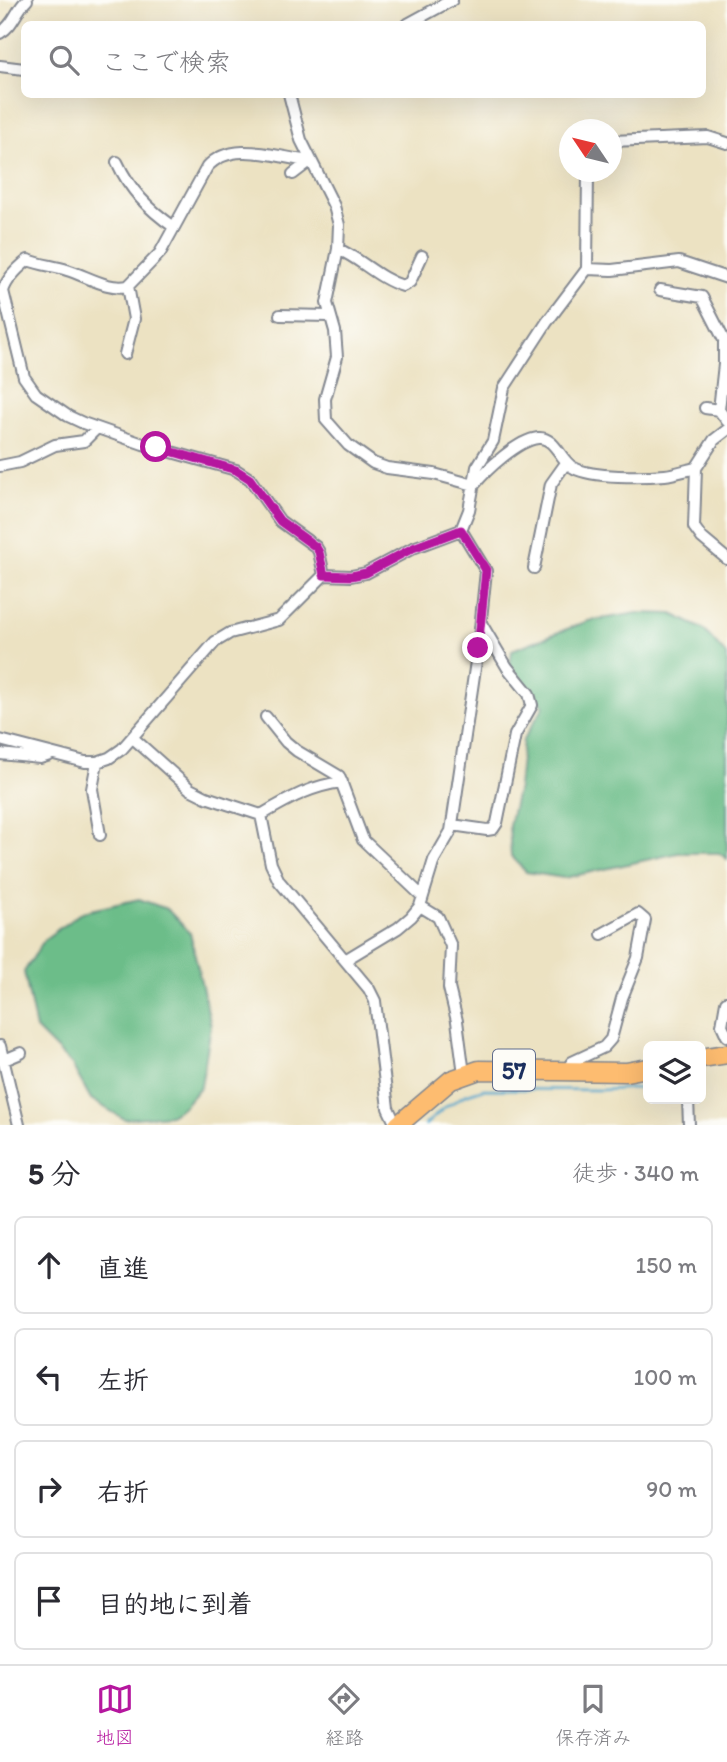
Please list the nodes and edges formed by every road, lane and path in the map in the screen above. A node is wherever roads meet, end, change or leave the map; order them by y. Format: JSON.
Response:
{"nodes":[{"id":1,"x":27,"y":0,"type":"edge"},
{"id":2,"x":452,"y":0,"type":"edge"},
{"id":3,"x":414,"y":21,"type":"edge"},
{"id":4,"x":0,"y":33,"type":"edge"},
{"id":5,"x":0,"y":66,"type":"edge"},
{"id":6,"x":21,"y":69,"type":"edge"},
{"id":7,"x":290,"y":98,"type":"edge"},
{"id":8,"x":622,"y":140,"type":"edge"},
{"id":9,"x":727,"y":143,"type":"edge"},
{"id":10,"x":310,"y":161,"type":"junction"},
{"id":11,"x":117,"y":162,"type":"dead end"},
{"id":12,"x":293,"y":174,"type":"dead end"},
{"id":13,"x":588,"y":182,"type":"edge"},
{"id":14,"x":174,"y":227,"type":"junction"},
{"id":15,"x":338,"y":249,"type":"junction"},
{"id":16,"x":422,"y":256,"type":"dead end"},
{"id":17,"x":587,"y":269,"type":"junction"},
{"id":18,"x":727,"y":278,"type":"edge"},
{"id":19,"x":128,"y":286,"type":"junction"},
{"id":20,"x":660,"y":290,"type":"dead end"},
{"id":21,"x":2,"y":299,"type":"edge"},
{"id":22,"x":280,"y":315,"type":"dead end"},
{"id":23,"x":329,"y":316,"type":"junction"},
{"id":24,"x":125,"y":354,"type":"dead end"},
{"id":25,"x":705,"y":408,"type":"dead end"},
{"id":26,"x":719,"y":410,"type":"junction"},
{"id":27,"x":727,"y":421,"type":"edge"},
{"id":28,"x":97,"y":428,"type":"junction"},
{"id":29,"x":727,"y":430,"type":"edge"},
{"id":30,"x":566,"y":463,"type":"junction"},
{"id":31,"x":0,"y":466,"type":"edge"},
{"id":32,"x":696,"y":468,"type":"junction"},
{"id":33,"x":474,"y":485,"type":"junction"},
{"id":34,"x":461,"y":530,"type":"junction"},
{"id":35,"x":727,"y":559,"type":"edge"},
{"id":36,"x":534,"y":568,"type":"dead end"},
{"id":37,"x":324,"y":575,"type":"junction"},
{"id":38,"x":481,"y":623,"type":"junction"},
{"id":39,"x":266,"y":717,"type":"dead end"},
{"id":40,"x":133,"y":738,"type":"junction"},
{"id":41,"x":0,"y":740,"type":"edge"},
{"id":42,"x":53,"y":754,"type":"junction"},
{"id":43,"x":2,"y":756,"type":"edge"},
{"id":44,"x":97,"y":762,"type":"junction"},
{"id":45,"x":342,"y":782,"type":"junction"},
{"id":46,"x":261,"y":815,"type":"junction"},
{"id":47,"x":452,"y":825,"type":"junction"},
{"id":48,"x":100,"y":835,"type":"dead end"},
{"id":49,"x":421,"y":901,"type":"junction"},
{"id":50,"x":602,"y":934,"type":"dead end"},
{"id":51,"x":345,"y":960,"type":"junction"},
{"id":52,"x":726,"y":1002,"type":"edge"},
{"id":53,"x":727,"y":1036,"type":"edge"},
{"id":54,"x":0,"y":1046,"type":"edge"},
{"id":55,"x":21,"y":1053,"type":"dead end"},
{"id":56,"x":727,"y":1054,"type":"edge"},
{"id":57,"x":706,"y":1057,"type":"edge"},
{"id":58,"x":2,"y":1061,"type":"junction"},
{"id":59,"x":643,"y":1069,"type":"edge"},
{"id":60,"x":566,"y":1071,"type":"junction"},
{"id":61,"x":464,"y":1074,"type":"junction"},
{"id":62,"x":688,"y":1104,"type":"edge"},
{"id":63,"x":19,"y":1125,"type":"edge"},
{"id":64,"x":397,"y":1125,"type":"edge"},
{"id":65,"x":689,"y":1125,"type":"edge"}],
"edges":[{"from":1,"to":4,"type":"street"},
{"from":2,"to":3,"type":"street"},
{"from":5,"to":6,"type":"street"},
{"from":7,"to":10,"type":"street"},
{"from":8,"to":9,"type":"street"},
{"from":10,"to":12,"type":"street"},
{"from":10,"to":14,"type":"street"},
{"from":10,"to":15,"type":"street"},
{"from":11,"to":14,"type":"street"},
{"from":13,"to":17,"type":"street"},
{"from":14,"to":19,"type":"street"},
{"from":15,"to":16,"type":"street"},
{"from":15,"to":23,"type":"street"},
{"from":17,"to":18,"type":"street"},
{"from":17,"to":33,"type":"street"},
{"from":19,"to":21,"type":"street"},
{"from":19,"to":24,"type":"street"},
{"from":20,"to":26,"type":"street"},
{"from":21,"to":28,"type":"street"},
{"from":22,"to":23,"type":"street"},
{"from":23,"to":33,"type":"street"},
{"from":25,"to":26,"type":"street"},
{"from":26,"to":27,"type":"street"},
{"from":28,"to":31,"type":"street"},
{"from":28,"to":37,"type":"street"},
{"from":29,"to":32,"type":"street"},
{"from":30,"to":32,"type":"street"},
{"from":30,"to":33,"type":"street"},
{"from":30,"to":36,"type":"street"},
{"from":32,"to":35,"type":"street"},
{"from":33,"to":34,"type":"street"},
{"from":34,"to":37,"type":"street"},
{"from":34,"to":38,"type":"street"},
{"from":37,"to":40,"type":"street"},
{"from":38,"to":47,"type":"street"},
{"from":38,"to":47,"type":"street"},
{"from":39,"to":45,"type":"street"},
{"from":40,"to":44,"type":"street"},
{"from":40,"to":46,"type":"street"},
{"from":41,"to":42,"type":"street"},
{"from":42,"to":43,"type":"street"},
{"from":42,"to":44,"type":"street"},
{"from":44,"to":48,"type":"street"},
{"from":45,"to":46,"type":"street"},
{"from":45,"to":49,"type":"street"},
{"from":46,"to":51,"type":"street"},
{"from":47,"to":49,"type":"street"},
{"from":49,"to":51,"type":"street"},
{"from":49,"to":61,"type":"street"},
{"from":50,"to":60,"type":"street"},
{"from":51,"to":64,"type":"street"},
{"from":52,"to":53,"type":"street"},
{"from":54,"to":58,"type":"street"},
{"from":55,"to":58,"type":"street"},
{"from":56,"to":57,"type":"main road"},
{"from":58,"to":63,"type":"street"},
{"from":59,"to":60,"type":"main road","number":"57"},
{"from":60,"to":61,"type":"main road","number":"57"},
{"from":61,"to":64,"type":"main road","number":"57"},
{"from":62,"to":65,"type":"street"}]}
